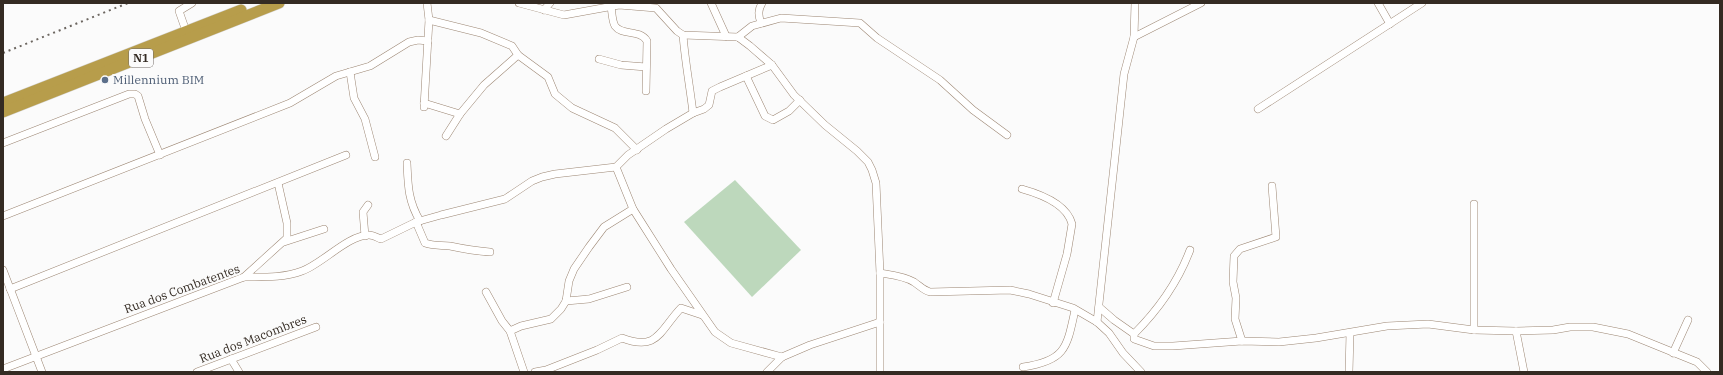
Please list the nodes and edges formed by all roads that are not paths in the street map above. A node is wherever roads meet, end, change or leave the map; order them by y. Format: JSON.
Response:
{"nodes":[{"id":1,"x":192,"y":3,"type":"edge"},
{"id":2,"x":259,"y":3,"type":"edge"},
{"id":3,"x":279,"y":3,"type":"edge"},
{"id":4,"x":427,"y":3,"type":"edge"},
{"id":5,"x":519,"y":3,"type":"edge"},
{"id":6,"x":550,"y":3,"type":"edge"},
{"id":7,"x":711,"y":3,"type":"edge"},
{"id":8,"x":762,"y":3,"type":"edge"},
{"id":9,"x":1135,"y":3,"type":"edge"},
{"id":10,"x":1202,"y":3,"type":"edge"},
{"id":11,"x":1378,"y":3,"type":"edge"},
{"id":12,"x":1422,"y":3,"type":"edge"},
{"id":13,"x":617,"y":5,"type":"edge"},
{"id":14,"x":657,"y":6,"type":"edge"},
{"id":15,"x":544,"y":10,"type":"junction"},
{"id":16,"x":429,"y":20,"type":"junction"},
{"id":17,"x":761,"y":23,"type":"junction"},
{"id":18,"x":1390,"y":24,"type":"junction"},
{"id":19,"x":186,"y":31,"type":"junction"},
{"id":20,"x":683,"y":35,"type":"junction"},
{"id":21,"x":726,"y":36,"type":"junction"},
{"id":22,"x":1134,"y":36,"type":"junction"},
{"id":23,"x":738,"y":37,"type":"junction"},
{"id":24,"x":428,"y":41,"type":"junction"},
{"id":25,"x":518,"y":55,"type":"junction"},
{"id":26,"x":599,"y":59,"type":"dead end"},
{"id":27,"x":112,"y":65,"type":"junction"},
{"id":28,"x":772,"y":65,"type":"junction"},
{"id":29,"x":646,"y":67,"type":"junction"},
{"id":30,"x":350,"y":72,"type":"junction"},
{"id":31,"x":746,"y":76,"type":"junction"},
{"id":32,"x":646,"y":90,"type":"dead end"},
{"id":33,"x":800,"y":100,"type":"junction"},
{"id":34,"x":3,"y":103,"type":"edge"},
{"id":35,"x":16,"y":103,"type":"junction"},
{"id":36,"x":1258,"y":109,"type":"dead end"},
{"id":37,"x":3,"y":112,"type":"edge"},
{"id":38,"x":692,"y":113,"type":"junction"},
{"id":39,"x":460,"y":114,"type":"junction"},
{"id":40,"x":1007,"y":135,"type":"dead end"},
{"id":41,"x":446,"y":136,"type":"dead end"},
{"id":42,"x":3,"y":143,"type":"edge"},
{"id":43,"x":637,"y":150,"type":"junction"},
{"id":44,"x":160,"y":155,"type":"junction"},
{"id":45,"x":346,"y":155,"type":"dead end"},
{"id":46,"x":375,"y":157,"type":"dead end"},
{"id":47,"x":407,"y":163,"type":"dead end"},
{"id":48,"x":616,"y":167,"type":"junction"},
{"id":49,"x":278,"y":183,"type":"junction"},
{"id":50,"x":1272,"y":186,"type":"dead end"},
{"id":51,"x":1022,"y":189,"type":"dead end"},
{"id":52,"x":1474,"y":204,"type":"dead end"},
{"id":53,"x":368,"y":205,"type":"dead end"},
{"id":54,"x":633,"y":209,"type":"junction"},
{"id":55,"x":3,"y":216,"type":"edge"},
{"id":56,"x":418,"y":222,"type":"junction"},
{"id":57,"x":324,"y":230,"type":"dead end"},
{"id":58,"x":365,"y":236,"type":"junction"},
{"id":59,"x":284,"y":242,"type":"junction"},
{"id":60,"x":1190,"y":250,"type":"dead end"},
{"id":61,"x":490,"y":252,"type":"dead end"},
{"id":62,"x":3,"y":270,"type":"edge"},
{"id":63,"x":880,"y":273,"type":"junction"},
{"id":64,"x":244,"y":277,"type":"junction"},
{"id":65,"x":627,"y":287,"type":"dead end"},
{"id":66,"x":10,"y":289,"type":"junction"},
{"id":67,"x":486,"y":292,"type":"dead end"},
{"id":68,"x":566,"y":301,"type":"junction"},
{"id":69,"x":1053,"y":303,"type":"junction"},
{"id":70,"x":1099,"y":307,"type":"junction"},
{"id":71,"x":1075,"y":310,"type":"junction"},
{"id":72,"x":702,"y":315,"type":"junction"},
{"id":73,"x":1688,"y":320,"type":"dead end"},
{"id":74,"x":880,"y":322,"type":"junction"},
{"id":75,"x":1097,"y":322,"type":"junction"},
{"id":76,"x":316,"y":327,"type":"dead end"},
{"id":77,"x":1474,"y":330,"type":"junction"},
{"id":78,"x":510,"y":331,"type":"junction"},
{"id":79,"x":1516,"y":331,"type":"junction"},
{"id":80,"x":1350,"y":333,"type":"junction"},
{"id":81,"x":1134,"y":334,"type":"junction"},
{"id":82,"x":1242,"y":341,"type":"junction"},
{"id":83,"x":1673,"y":353,"type":"junction"},
{"id":84,"x":36,"y":356,"type":"junction"},
{"id":85,"x":782,"y":357,"type":"junction"},
{"id":86,"x":231,"y":359,"type":"junction"},
{"id":87,"x":1023,"y":367,"type":"dead end"},
{"id":88,"x":3,"y":369,"type":"edge"},
{"id":89,"x":42,"y":372,"type":"edge"},
{"id":90,"x":197,"y":372,"type":"edge"},
{"id":91,"x":239,"y":372,"type":"edge"},
{"id":92,"x":524,"y":372,"type":"edge"},
{"id":93,"x":535,"y":372,"type":"edge"},
{"id":94,"x":767,"y":372,"type":"edge"},
{"id":95,"x":880,"y":372,"type":"edge"},
{"id":96,"x":1141,"y":372,"type":"edge"},
{"id":97,"x":1349,"y":372,"type":"edge"},
{"id":98,"x":1524,"y":372,"type":"edge"},
{"id":99,"x":1707,"y":372,"type":"edge"}],
"edges":[{"from":1,"to":19,"type":"street"},
{"from":2,"to":19,"type":"highway","number":"N1"},
{"from":3,"to":27,"type":"highway","number":"N1"},
{"from":4,"to":16,"type":"street"},
{"from":5,"to":15,"type":"street"},
{"from":6,"to":15,"type":"street"},
{"from":7,"to":21,"type":"street"},
{"from":8,"to":17,"type":"street"},
{"from":9,"to":22,"type":"street"},
{"from":10,"to":22,"type":"street"},
{"from":11,"to":18,"type":"street"},
{"from":12,"to":18,"type":"street"},
{"from":13,"to":14,"type":"street"},
{"from":13,"to":15,"type":"street"},
{"from":13,"to":29,"type":"street"},
{"from":14,"to":20,"type":"street"},
{"from":16,"to":24,"type":"street"},
{"from":16,"to":25,"type":"street"},
{"from":17,"to":23,"type":"street"},
{"from":17,"to":40,"type":"street"},
{"from":18,"to":36,"type":"street"},
{"from":19,"to":27,"type":"highway","number":"N1"},
{"from":20,"to":21,"type":"street"},
{"from":20,"to":38,"type":"street"},
{"from":21,"to":23,"type":"street"},
{"from":22,"to":70,"type":"street"},
{"from":23,"to":28,"type":"street"},
{"from":24,"to":30,"type":"street"},
{"from":24,"to":39,"type":"street"},
{"from":25,"to":39,"type":"street"},
{"from":25,"to":43,"type":"street"},
{"from":26,"to":29,"type":"street"},
{"from":27,"to":35,"type":"highway","number":"N1"},
{"from":28,"to":31,"type":"street"},
{"from":28,"to":33,"type":"street"},
{"from":29,"to":32,"type":"street"},
{"from":30,"to":44,"type":"street"},
{"from":30,"to":46,"type":"street"},
{"from":31,"to":33,"type":"street"},
{"from":31,"to":38,"type":"street"},
{"from":33,"to":63,"type":"street"},
{"from":34,"to":35,"type":"highway","number":"N1"},
{"from":35,"to":37,"type":"highway","number":"N1"},
{"from":38,"to":43,"type":"street"},
{"from":39,"to":41,"type":"street"},
{"from":42,"to":44,"type":"street"},
{"from":43,"to":48,"type":"street"},
{"from":44,"to":55,"type":"street"},
{"from":45,"to":49,"type":"street"},
{"from":47,"to":56,"type":"street"},
{"from":48,"to":54,"type":"street"},
{"from":48,"to":56,"type":"street","name":"Rua dos Combatentes"},
{"from":49,"to":59,"type":"street"},
{"from":49,"to":66,"type":"street"},
{"from":50,"to":82,"type":"street"},
{"from":51,"to":69,"type":"street"},
{"from":52,"to":77,"type":"street"},
{"from":53,"to":58,"type":"street"},
{"from":54,"to":68,"type":"street"},
{"from":54,"to":72,"type":"street"},
{"from":56,"to":58,"type":"street","name":"Rua dos Combatentes"},
{"from":56,"to":61,"type":"street"},
{"from":57,"to":59,"type":"street"},
{"from":58,"to":64,"type":"street","name":"Rua dos Combatentes"},
{"from":59,"to":64,"type":"street"},
{"from":60,"to":81,"type":"street"},
{"from":62,"to":66,"type":"street"},
{"from":63,"to":69,"type":"street"},
{"from":63,"to":74,"type":"street"},
{"from":64,"to":84,"type":"street","name":"Rua dos Combatentes"},
{"from":65,"to":68,"type":"street"},
{"from":66,"to":84,"type":"street"},
{"from":67,"to":78,"type":"street"},
{"from":68,"to":78,"type":"street"},
{"from":69,"to":71,"type":"street"},
{"from":70,"to":75,"type":"street"},
{"from":70,"to":81,"type":"street"},
{"from":71,"to":75,"type":"street"},
{"from":71,"to":87,"type":"street"},
{"from":72,"to":85,"type":"street"},
{"from":72,"to":93,"type":"street"},
{"from":73,"to":83,"type":"street"},
{"from":74,"to":85,"type":"street"},
{"from":74,"to":95,"type":"street"},
{"from":75,"to":96,"type":"street"},
{"from":76,"to":86,"type":"street","name":"Rua dos Macombres"},
{"from":77,"to":79,"type":"street"},
{"from":77,"to":80,"type":"street"},
{"from":78,"to":92,"type":"street"},
{"from":79,"to":83,"type":"street"},
{"from":79,"to":98,"type":"street"},
{"from":80,"to":82,"type":"street"},
{"from":80,"to":97,"type":"street"},
{"from":81,"to":82,"type":"street"},
{"from":83,"to":99,"type":"street"},
{"from":84,"to":88,"type":"street","name":"Rua dos Combatentes"},
{"from":84,"to":89,"type":"street"},
{"from":85,"to":94,"type":"street"},
{"from":86,"to":90,"type":"street","name":"Rua dos Macombres"},
{"from":86,"to":91,"type":"street"}]}
